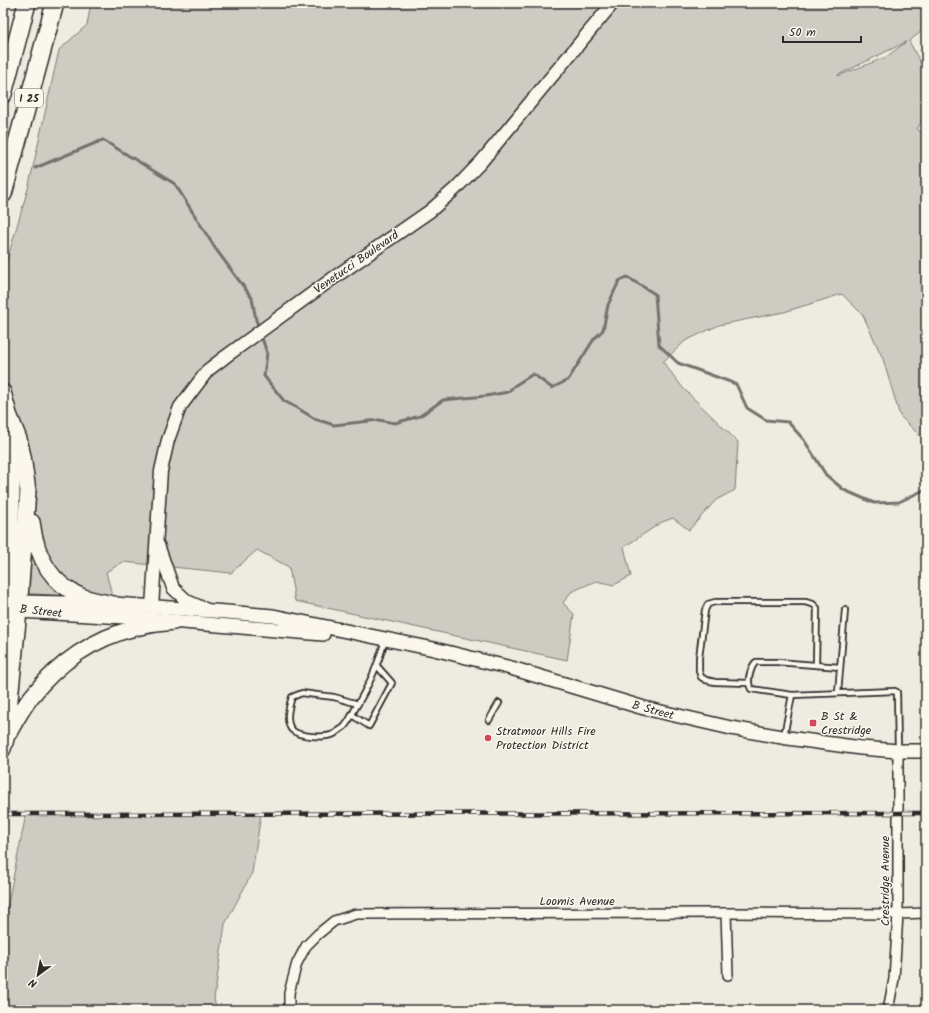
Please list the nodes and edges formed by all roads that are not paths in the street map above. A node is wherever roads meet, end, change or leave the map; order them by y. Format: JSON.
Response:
{"nodes":[{"id":1,"x":27,"y":3,"type":"edge"},
{"id":2,"x":55,"y":3,"type":"edge"},
{"id":3,"x":613,"y":3,"type":"edge"},
{"id":4,"x":3,"y":94,"type":"edge"},
{"id":5,"x":3,"y":194,"type":"edge"},
{"id":6,"x":3,"y":392,"type":"edge"},
{"id":7,"x":10,"y":414,"type":"junction"},
{"id":8,"x":28,"y":491,"type":"junction"},
{"id":9,"x":156,"y":542,"type":"junction"},
{"id":10,"x":114,"y":604,"type":"junction"},
{"id":11,"x":15,"y":606,"type":"junction"},
{"id":12,"x":152,"y":607,"type":"junction"},
{"id":13,"x":209,"y":610,"type":"junction"},
{"id":14,"x":845,"y":610,"type":"dead end"},
{"id":15,"x":174,"y":622,"type":"junction"},
{"id":16,"x":385,"y":639,"type":"junction"},
{"id":17,"x":3,"y":654,"type":"edge"},
{"id":18,"x":816,"y":665,"type":"junction"},
{"id":19,"x":377,"y":666,"type":"junction"},
{"id":20,"x":840,"y":666,"type":"junction"},
{"id":21,"x":749,"y":683,"type":"junction"},
{"id":22,"x":838,"y":693,"type":"junction"},
{"id":23,"x":792,"y":695,"type":"junction"},
{"id":24,"x":499,"y":703,"type":"dead end"},
{"id":25,"x":358,"y":704,"type":"junction"},
{"id":26,"x":352,"y":715,"type":"junction"},
{"id":27,"x":490,"y":720,"type":"dead end"},
{"id":28,"x":784,"y":737,"type":"junction"},
{"id":29,"x":4,"y":744,"type":"edge"},
{"id":30,"x":898,"y":751,"type":"junction"},
{"id":31,"x":926,"y":752,"type":"edge"},
{"id":32,"x":726,"y":913,"type":"junction"},
{"id":33,"x":926,"y":913,"type":"edge"},
{"id":34,"x":898,"y":914,"type":"junction"},
{"id":35,"x":728,"y":975,"type":"dead end"},
{"id":36,"x":289,"y":1010,"type":"edge"},
{"id":37,"x":888,"y":1010,"type":"edge"}],
"edges":[{"from":1,"to":4,"type":"highway","number":"I 25"},
{"from":2,"to":5,"type":"highway","number":"I 25"},
{"from":3,"to":9,"type":"street","name":"Venetucci Boulevard"},
{"from":6,"to":7,"type":"main road"},
{"from":7,"to":8,"type":"main road"},
{"from":7,"to":11,"type":"main road"},
{"from":8,"to":10,"type":"main road"},
{"from":8,"to":11,"type":"main road"},
{"from":9,"to":12,"type":"street","name":"Venetucci Boulevard"},
{"from":9,"to":13,"type":"street","name":"Venetucci Boulevard"},
{"from":10,"to":11,"type":"main road","name":"B Street"},
{"from":10,"to":12,"type":"main road","name":"B Street"},
{"from":11,"to":15,"type":"main road","name":"B Street"},
{"from":11,"to":17,"type":"main road"},
{"from":11,"to":29,"type":"main road"},
{"from":12,"to":13,"type":"main road","name":"B Street"},
{"from":13,"to":16,"type":"main road","name":"B Street"},
{"from":14,"to":20,"type":"lane"},
{"from":15,"to":16,"type":"main road","name":"B Street"},
{"from":15,"to":29,"type":"main road"},
{"from":16,"to":19,"type":"lane"},
{"from":16,"to":28,"type":"main road","name":"B Street"},
{"from":18,"to":20,"type":"lane"},
{"from":18,"to":21,"type":"lane"},
{"from":18,"to":21,"type":"lane"},
{"from":19,"to":25,"type":"lane"},
{"from":19,"to":26,"type":"lane"},
{"from":20,"to":22,"type":"lane"},
{"from":21,"to":23,"type":"lane"},
{"from":22,"to":23,"type":"lane"},
{"from":22,"to":30,"type":"lane"},
{"from":23,"to":28,"type":"lane"},
{"from":24,"to":27,"type":"lane"},
{"from":25,"to":26,"type":"lane"},
{"from":25,"to":26,"type":"lane"},
{"from":28,"to":30,"type":"main road","name":"B Street"},
{"from":30,"to":31,"type":"main road","name":"B Street"},
{"from":30,"to":34,"type":"street","name":"Crestridge Avenue"},
{"from":32,"to":34,"type":"street","name":"Loomis Avenue"},
{"from":32,"to":35,"type":"street"},
{"from":32,"to":36,"type":"street","name":"Loomis Avenue"},
{"from":33,"to":34,"type":"street","name":"Loomis Avenue"},
{"from":34,"to":37,"type":"street","name":"Crestridge Avenue"}]}
